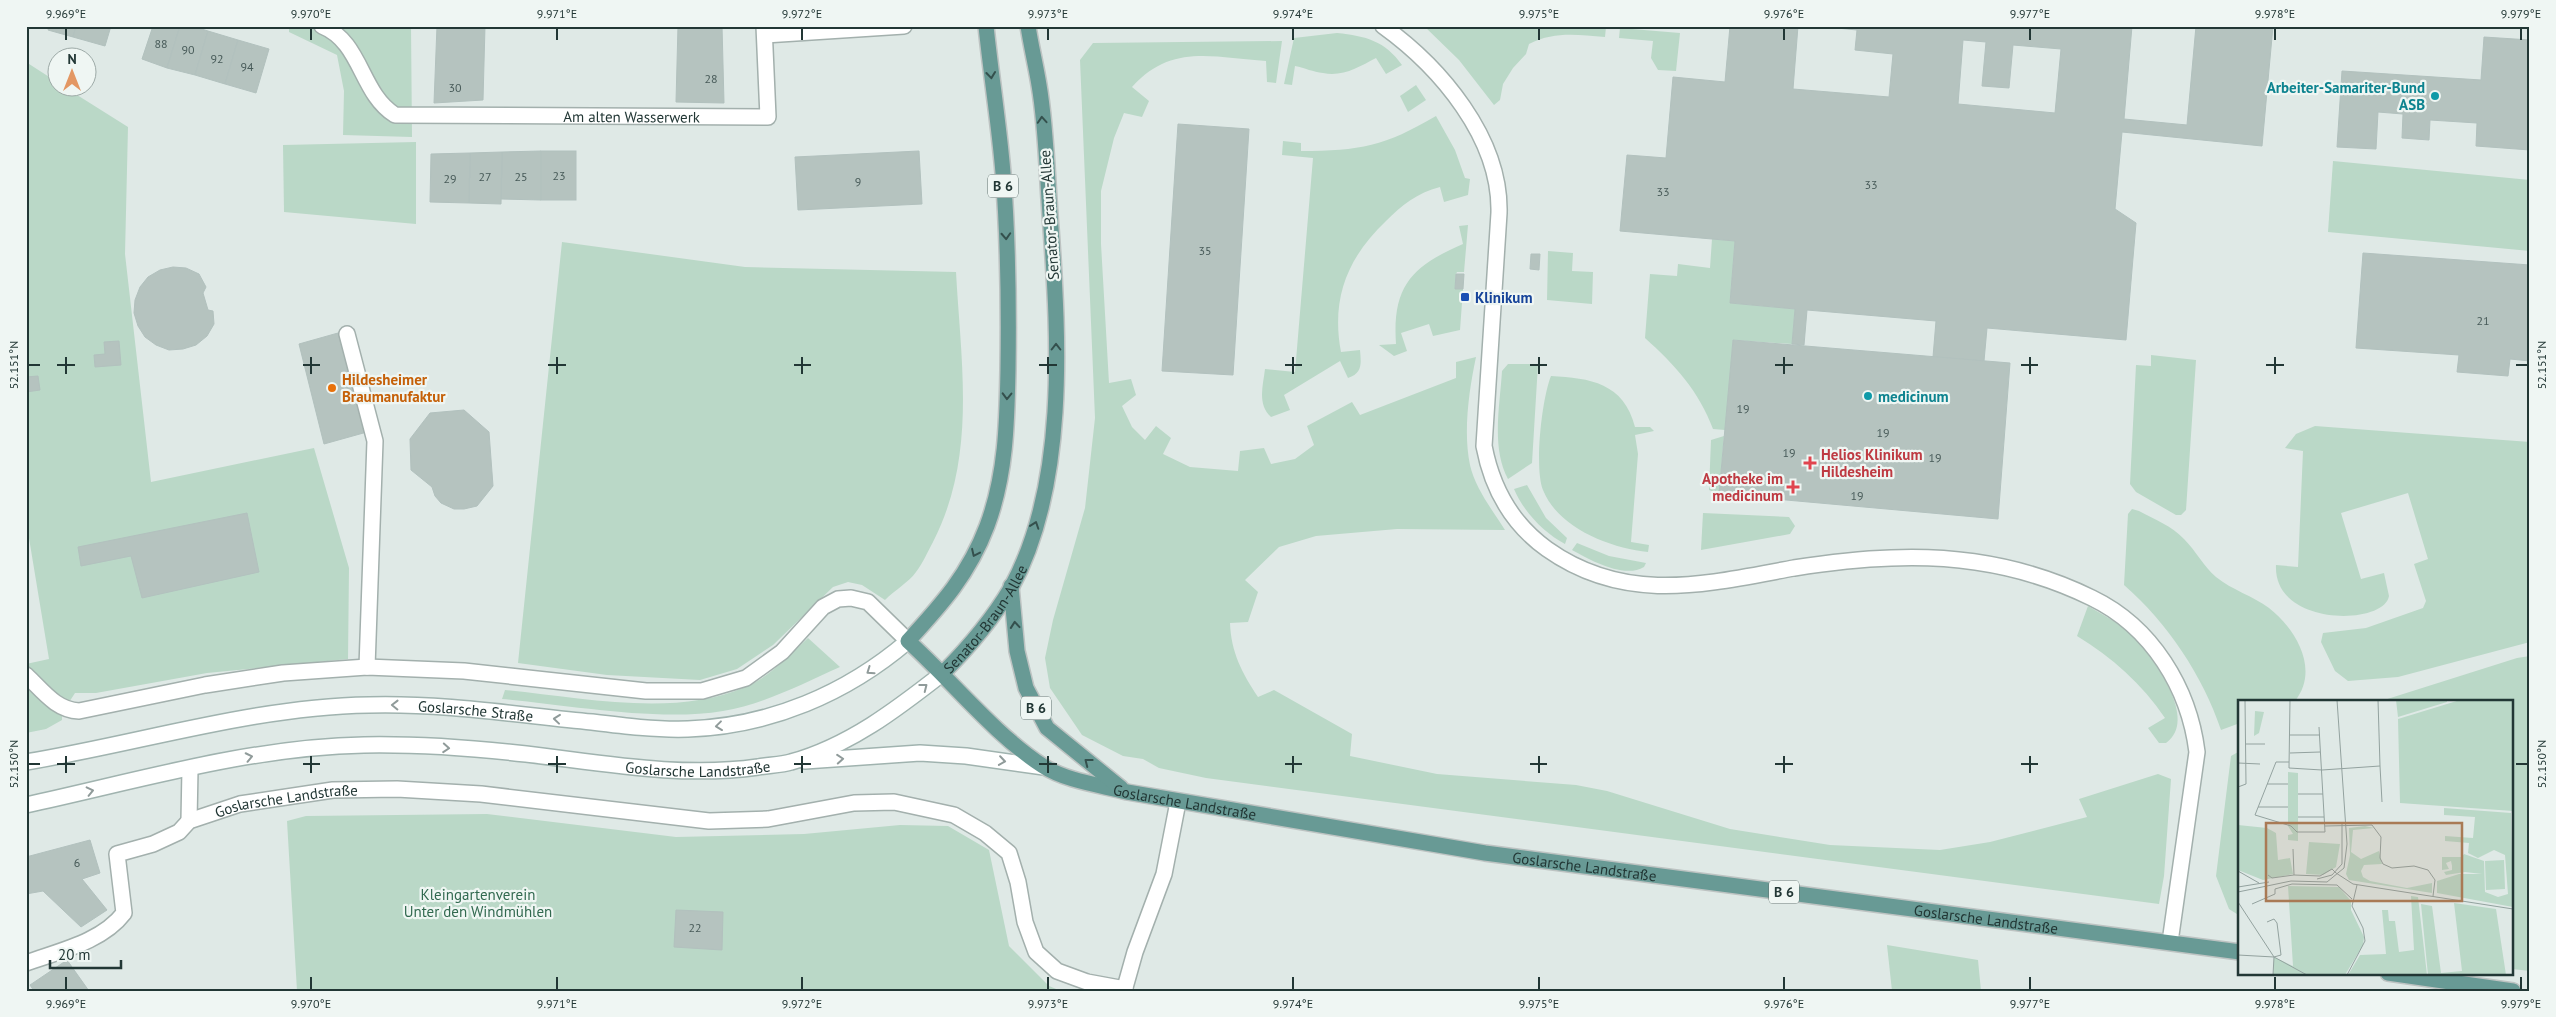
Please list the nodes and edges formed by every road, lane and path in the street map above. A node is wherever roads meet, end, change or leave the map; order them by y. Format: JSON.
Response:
{"nodes":[{"id":1,"x":322,"y":26,"type":"edge"},
{"id":2,"x":904,"y":26,"type":"edge"},
{"id":3,"x":986,"y":26,"type":"edge"},
{"id":4,"x":1028,"y":26,"type":"edge"},
{"id":5,"x":1383,"y":26,"type":"edge"},
{"id":6,"x":765,"y":31,"type":"edge"},
{"id":7,"x":347,"y":334,"type":"dead end"},
{"id":8,"x":1012,"y":586,"type":"junction"},
{"id":9,"x":908,"y":641,"type":"junction"},
{"id":10,"x":367,"y":667,"type":"junction"},
{"id":11,"x":943,"y":673,"type":"junction"},
{"id":12,"x":26,"y":675,"type":"edge"},
{"id":13,"x":26,"y":762,"type":"edge"},
{"id":14,"x":791,"y":762,"type":"junction"},
{"id":15,"x":1044,"y":767,"type":"junction"},
{"id":16,"x":190,"y":769,"type":"junction"},
{"id":17,"x":1127,"y":792,"type":"junction"},
{"id":18,"x":26,"y":799,"type":"edge"},
{"id":19,"x":42,"y":802,"type":"junction"},
{"id":20,"x":1178,"y":802,"type":"junction"},
{"id":21,"x":26,"y":805,"type":"edge"},
{"id":22,"x":189,"y":821,"type":"junction"},
{"id":23,"x":2170,"y":942,"type":"junction"},
{"id":24,"x":2238,"y":952,"type":"edge"},
{"id":25,"x":26,"y":963,"type":"edge"},
{"id":26,"x":2395,"y":974,"type":"edge"},
{"id":27,"x":1125,"y":990,"type":"edge"},
{"id":28,"x":2513,"y":991,"type":"edge"}],
"edges":[{"from":1,"to":6,"type":"street","name":"Am alten Wasserwerk"},
{"from":2,"to":6,"type":"street","name":"Am alten Wasserwerk"},
{"from":3,"to":9,"type":"main road","number":"B 6","one_way":true},
{"from":8,"to":4,"type":"main road","name":"Senator-Braun-Allee","number":"B 6","one_way":true},
{"from":5,"to":23,"type":"street"},
{"from":7,"to":10,"type":"street"},
{"from":8,"to":11,"type":"main road","name":"Senator-Braun-Allee","number":"B 6"},
{"from":17,"to":8,"type":"main road","number":"B 6","one_way":true},
{"from":9,"to":10,"type":"street"},
{"from":9,"to":11,"type":"main road","name":"Senator-Braun-Allee","number":"B 6"},
{"from":9,"to":13,"type":"street","name":"Goslarsche Straße","one_way":true},
{"from":10,"to":12,"type":"street"},
{"from":14,"to":11,"type":"street","name":"Goslarsche Landstraße","one_way":true},
{"from":11,"to":15,"type":"main road","name":"Goslarsche Landstraße","number":"B 6"},
{"from":14,"to":15,"type":"street","one_way":true},
{"from":16,"to":14,"type":"street","name":"Goslarsche Landstraße","one_way":true},
{"from":15,"to":17,"type":"main road","name":"Goslarsche Landstraße","number":"B 6"},
{"from":19,"to":16,"type":"street","name":"Goslarsche Landstraße","one_way":true},
{"from":16,"to":22,"type":"street"},
{"from":17,"to":20,"type":"main road","name":"Goslarsche Landstraße","number":"B 6"},
{"from":18,"to":19,"type":"street"},
{"from":19,"to":21,"type":"street","name":"Goslarsche Landstraße"},
{"from":20,"to":23,"type":"main road","name":"Goslarsche Landstraße","number":"B 6"},
{"from":20,"to":27,"type":"street"},
{"from":22,"to":25,"type":"street","name":"Goslarsche Landstraße"},
{"from":22,"to":27,"type":"street","name":"Goslarsche Landstraße"},
{"from":23,"to":24,"type":"main road","name":"Goslarsche Landstraße","number":"B 6"},
{"from":26,"to":28,"type":"main road"}]}
